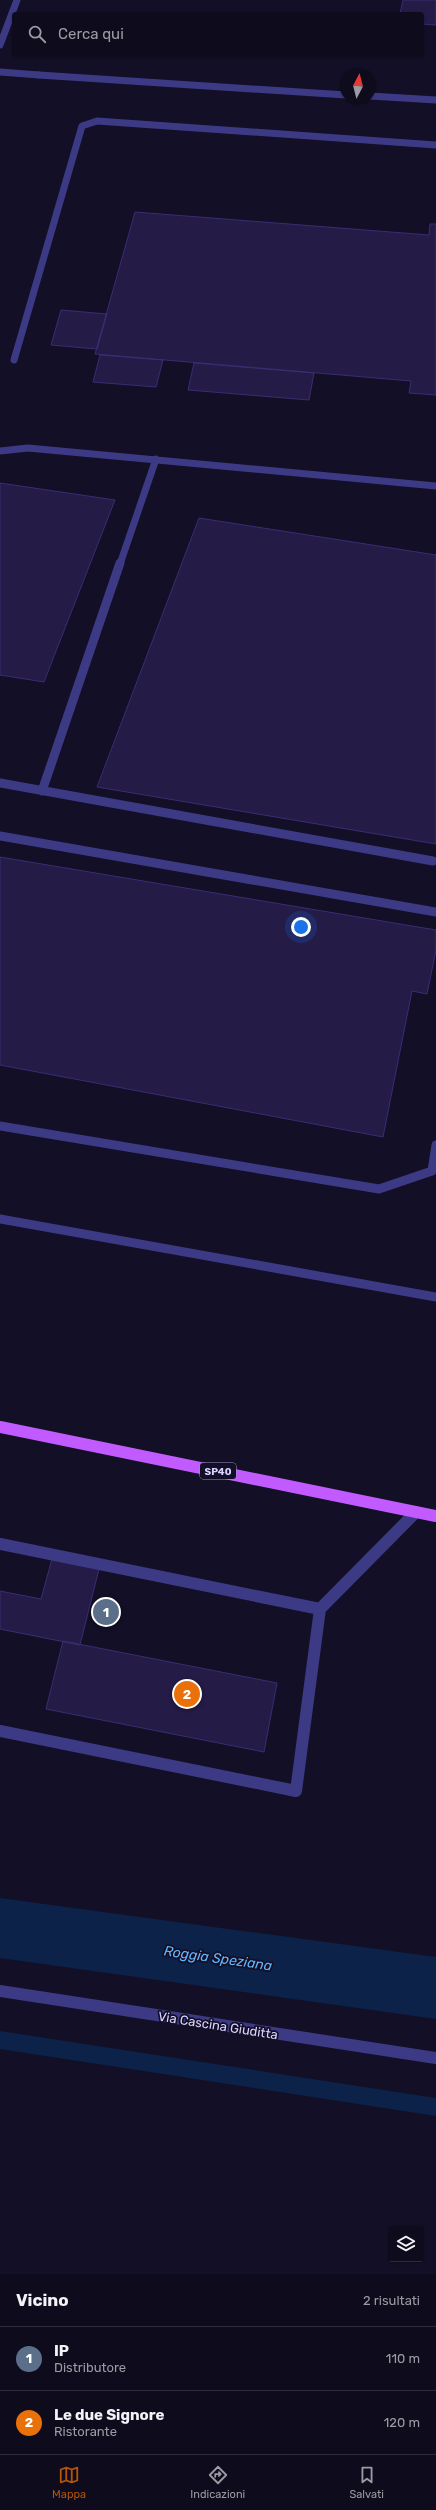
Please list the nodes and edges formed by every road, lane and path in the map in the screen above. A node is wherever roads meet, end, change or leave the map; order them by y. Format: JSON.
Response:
{"nodes":[{"id":1,"x":17,"y":0,"type":"edge"},
{"id":2,"x":12,"y":12,"type":"edge"},
{"id":3,"x":12,"y":13,"type":"edge"},
{"id":4,"x":0,"y":45,"type":"edge"},
{"id":5,"x":0,"y":72,"type":"edge"},
{"id":6,"x":340,"y":94,"type":"edge"},
{"id":7,"x":376,"y":96,"type":"edge"},
{"id":8,"x":436,"y":100,"type":"edge"},
{"id":9,"x":436,"y":145,"type":"edge"},
{"id":10,"x":14,"y":360,"type":"dead end"},
{"id":11,"x":0,"y":450,"type":"edge"},
{"id":12,"x":156,"y":459,"type":"junction"},
{"id":13,"x":436,"y":486,"type":"edge"},
{"id":14,"x":0,"y":783,"type":"edge"},
{"id":15,"x":42,"y":791,"type":"junction"},
{"id":16,"x":0,"y":836,"type":"edge"},
{"id":17,"x":433,"y":862,"type":"dead end"},
{"id":18,"x":436,"y":912,"type":"edge"},
{"id":19,"x":0,"y":1126,"type":"edge"},
{"id":20,"x":436,"y":1145,"type":"edge"},
{"id":21,"x":0,"y":1219,"type":"edge"},
{"id":22,"x":436,"y":1297,"type":"edge"},
{"id":23,"x":0,"y":1426,"type":"edge"},
{"id":24,"x":416,"y":1512,"type":"junction"},
{"id":25,"x":436,"y":1516,"type":"edge"},
{"id":26,"x":0,"y":1544,"type":"edge"},
{"id":27,"x":320,"y":1608,"type":"junction"},
{"id":28,"x":0,"y":1730,"type":"edge"},
{"id":29,"x":0,"y":1991,"type":"edge"},
{"id":30,"x":436,"y":2058,"type":"edge"}],
"edges":[{"from":1,"to":2,"type":"street"},
{"from":3,"to":4,"type":"street"},
{"from":5,"to":6,"type":"street"},
{"from":7,"to":8,"type":"street"},
{"from":9,"to":10,"type":"street"},
{"from":11,"to":12,"type":"street"},
{"from":12,"to":13,"type":"street"},
{"from":12,"to":15,"type":"street"},
{"from":14,"to":15,"type":"street"},
{"from":15,"to":17,"type":"street"},
{"from":16,"to":18,"type":"street"},
{"from":19,"to":20,"type":"street"},
{"from":21,"to":22,"type":"street"},
{"from":23,"to":24,"type":"main road","number":"SP40"},
{"from":24,"to":25,"type":"main road","number":"SP40"},
{"from":24,"to":27,"type":"street"},
{"from":26,"to":27,"type":"street"},
{"from":27,"to":28,"type":"street"},
{"from":29,"to":30,"type":"street","name":"Via Cascina Giuditta"}]}
